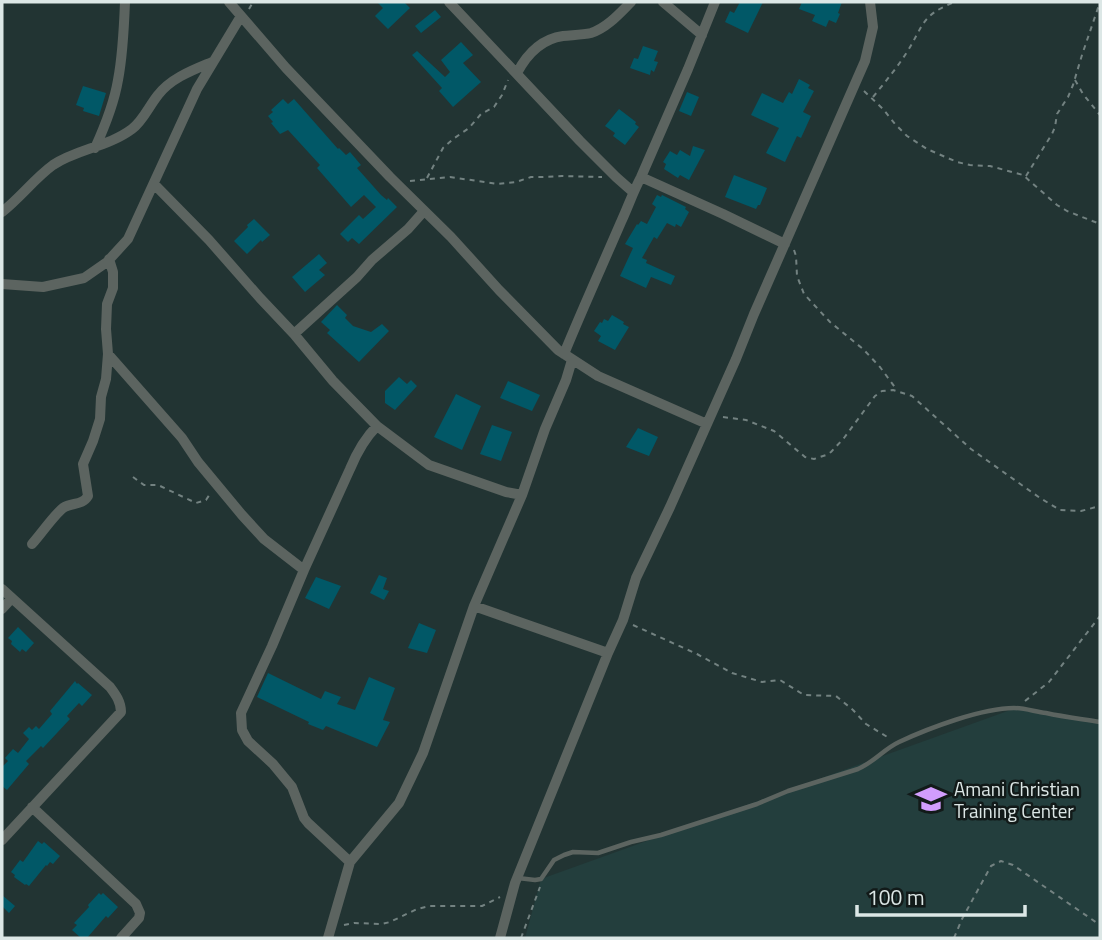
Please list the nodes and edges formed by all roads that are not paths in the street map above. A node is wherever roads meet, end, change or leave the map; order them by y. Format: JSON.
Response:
{"nodes":[{"id":1,"x":125,"y":2,"type":"edge"},
{"id":2,"x":229,"y":2,"type":"edge"},
{"id":3,"x":449,"y":2,"type":"edge"},
{"id":4,"x":631,"y":2,"type":"edge"},
{"id":5,"x":663,"y":2,"type":"edge"},
{"id":6,"x":715,"y":2,"type":"edge"},
{"id":7,"x":870,"y":2,"type":"edge"},
{"id":8,"x":241,"y":16,"type":"junction"},
{"id":9,"x":702,"y":36,"type":"junction"},
{"id":10,"x":213,"y":61,"type":"junction"},
{"id":11,"x":515,"y":71,"type":"junction"},
{"id":12,"x":95,"y":148,"type":"junction"},
{"id":13,"x":641,"y":177,"type":"junction"},
{"id":14,"x":154,"y":184,"type":"junction"},
{"id":15,"x":633,"y":192,"type":"junction"},
{"id":16,"x":424,"y":211,"type":"junction"},
{"id":17,"x":2,"y":212,"type":"edge"},
{"id":18,"x":786,"y":243,"type":"junction"},
{"id":19,"x":110,"y":259,"type":"junction"},
{"id":20,"x":2,"y":284,"type":"edge"},
{"id":21,"x":294,"y":334,"type":"junction"},
{"id":22,"x":108,"y":354,"type":"junction"},
{"id":23,"x":568,"y":357,"type":"junction"},
{"id":24,"x":709,"y":420,"type":"junction"},
{"id":25,"x":377,"y":426,"type":"junction"},
{"id":26,"x":522,"y":495,"type":"junction"},
{"id":27,"x":33,"y":544,"type":"dead end"},
{"id":28,"x":303,"y":570,"type":"junction"},
{"id":29,"x":2,"y":589,"type":"edge"},
{"id":30,"x":12,"y":598,"type":"junction"},
{"id":31,"x":474,"y":606,"type":"junction"},
{"id":32,"x":2,"y":609,"type":"edge"},
{"id":33,"x":608,"y":653,"type":"junction"},
{"id":34,"x":1100,"y":722,"type":"edge"},
{"id":35,"x":32,"y":807,"type":"junction"},
{"id":36,"x":2,"y":840,"type":"edge"},
{"id":37,"x":350,"y":862,"type":"junction"},
{"id":38,"x":517,"y":878,"type":"junction"},
{"id":39,"x":132,"y":926,"type":"junction"},
{"id":40,"x":329,"y":934,"type":"edge"},
{"id":41,"x":121,"y":938,"type":"edge"},
{"id":42,"x":132,"y":938,"type":"edge"},
{"id":43,"x":500,"y":938,"type":"edge"}],
"edges":[{"from":1,"to":12,"type":"street"},
{"from":2,"to":8,"type":"street"},
{"from":3,"to":11,"type":"street"},
{"from":4,"to":11,"type":"street"},
{"from":5,"to":9,"type":"street"},
{"from":6,"to":9,"type":"street"},
{"from":7,"to":18,"type":"street"},
{"from":8,"to":10,"type":"street"},
{"from":8,"to":16,"type":"street"},
{"from":9,"to":13,"type":"street"},
{"from":10,"to":12,"type":"street"},
{"from":10,"to":14,"type":"street"},
{"from":11,"to":15,"type":"street"},
{"from":12,"to":17,"type":"street"},
{"from":13,"to":15,"type":"street"},
{"from":13,"to":18,"type":"street"},
{"from":14,"to":19,"type":"street"},
{"from":14,"to":21,"type":"street"},
{"from":15,"to":23,"type":"street"},
{"from":16,"to":21,"type":"street"},
{"from":16,"to":23,"type":"street"},
{"from":18,"to":24,"type":"street"},
{"from":19,"to":20,"type":"street"},
{"from":19,"to":22,"type":"street"},
{"from":21,"to":25,"type":"street"},
{"from":22,"to":27,"type":"street"},
{"from":22,"to":28,"type":"street"},
{"from":23,"to":24,"type":"street"},
{"from":23,"to":26,"type":"street"},
{"from":24,"to":33,"type":"street"},
{"from":25,"to":26,"type":"street"},
{"from":25,"to":28,"type":"street"},
{"from":26,"to":31,"type":"street"},
{"from":28,"to":37,"type":"street"},
{"from":29,"to":30,"type":"street"},
{"from":30,"to":32,"type":"street"},
{"from":30,"to":35,"type":"street"},
{"from":31,"to":33,"type":"street"},
{"from":31,"to":37,"type":"street"},
{"from":33,"to":38,"type":"street"},
{"from":34,"to":38,"type":"lane"},
{"from":35,"to":36,"type":"street"},
{"from":35,"to":39,"type":"street"},
{"from":37,"to":40,"type":"street"},
{"from":38,"to":43,"type":"street"},
{"from":39,"to":41,"type":"street"},
{"from":39,"to":42,"type":"street"}]}
